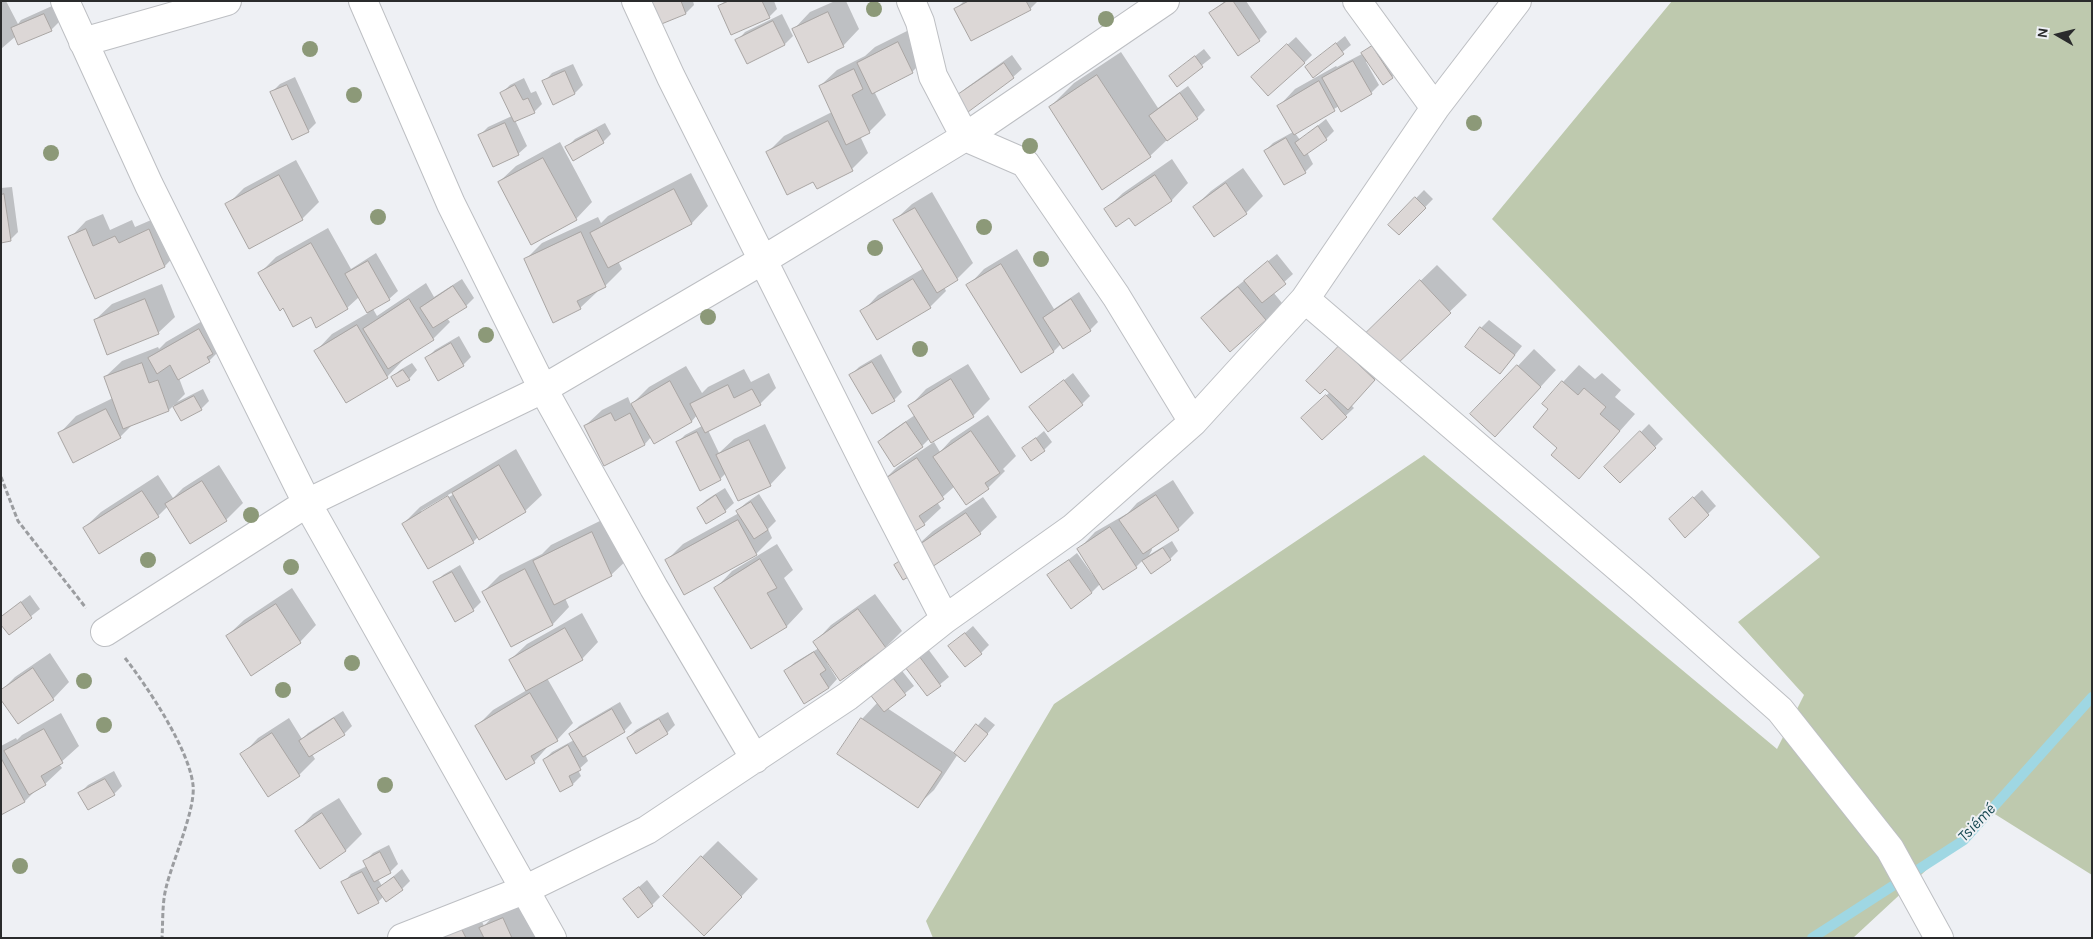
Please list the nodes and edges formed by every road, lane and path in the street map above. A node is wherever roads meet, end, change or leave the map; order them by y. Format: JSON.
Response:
{"nodes":[{"id":1,"x":65,"y":1,"type":"edge"},
{"id":2,"x":227,"y":1,"type":"edge"},
{"id":3,"x":363,"y":1,"type":"edge"},
{"id":4,"x":636,"y":1,"type":"edge"},
{"id":5,"x":912,"y":1,"type":"edge"},
{"id":6,"x":1165,"y":1,"type":"edge"},
{"id":7,"x":1357,"y":1,"type":"edge"},
{"id":8,"x":1517,"y":1,"type":"edge"},
{"id":9,"x":83,"y":42,"type":"junction"},
{"id":10,"x":1435,"y":108,"type":"junction"},
{"id":11,"x":965,"y":137,"type":"junction"},
{"id":12,"x":763,"y":260,"type":"junction"},
{"id":13,"x":1305,"y":299,"type":"junction"},
{"id":14,"x":543,"y":389,"type":"junction"},
{"id":15,"x":1192,"y":422,"type":"junction"},
{"id":16,"x":1,"y":477,"type":"edge"},
{"id":17,"x":307,"y":502,"type":"junction"},
{"id":18,"x":945,"y":619,"type":"junction"},
{"id":19,"x":105,"y":632,"type":"junction"},
{"id":20,"x":755,"y":759,"type":"junction"},
{"id":21,"x":524,"y":890,"type":"junction"},
{"id":22,"x":162,"y":938,"type":"edge"},
{"id":23,"x":402,"y":938,"type":"edge"},
{"id":24,"x":552,"y":938,"type":"edge"},
{"id":25,"x":1938,"y":938,"type":"edge"}],
"edges":[{"from":1,"to":9,"type":"street"},
{"from":2,"to":9,"type":"street"},
{"from":3,"to":14,"type":"street"},
{"from":4,"to":12,"type":"street"},
{"from":5,"to":11,"type":"street"},
{"from":6,"to":11,"type":"street"},
{"from":7,"to":10,"type":"street"},
{"from":8,"to":10,"type":"street"},
{"from":9,"to":17,"type":"street"},
{"from":10,"to":13,"type":"street"},
{"from":11,"to":12,"type":"street"},
{"from":11,"to":15,"type":"street"},
{"from":12,"to":14,"type":"street"},
{"from":12,"to":18,"type":"street"},
{"from":13,"to":15,"type":"street"},
{"from":13,"to":25,"type":"street"},
{"from":14,"to":17,"type":"street"},
{"from":14,"to":20,"type":"street"},
{"from":15,"to":18,"type":"street"},
{"from":16,"to":19,"type":"path"},
{"from":17,"to":19,"type":"street"},
{"from":17,"to":21,"type":"street"},
{"from":18,"to":20,"type":"street"},
{"from":19,"to":22,"type":"path"},
{"from":20,"to":21,"type":"street"},
{"from":21,"to":23,"type":"street"},
{"from":21,"to":24,"type":"street"}]}
